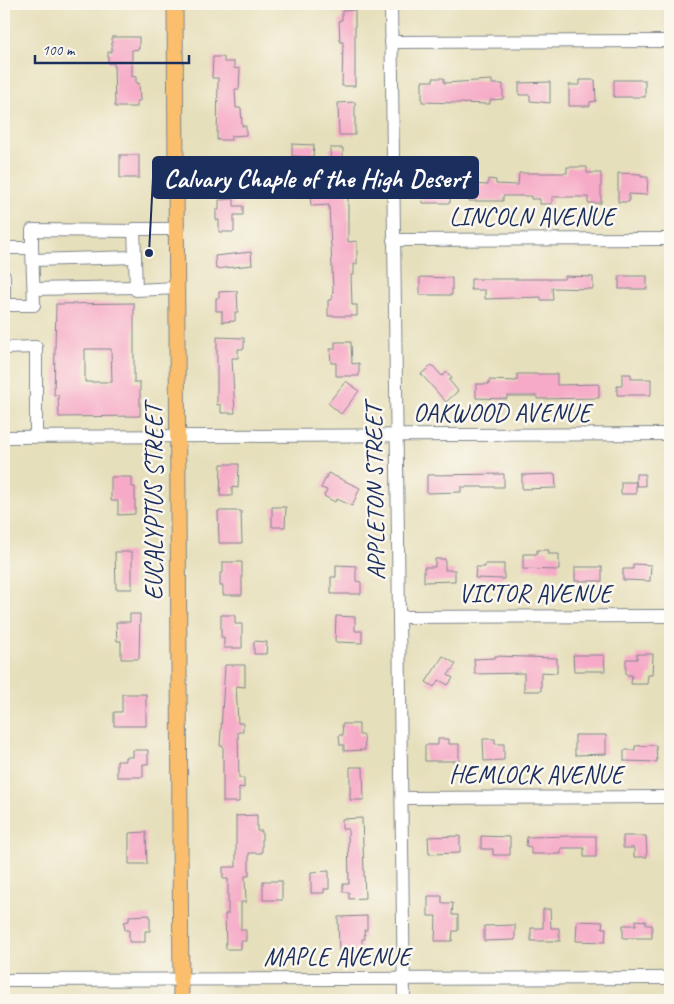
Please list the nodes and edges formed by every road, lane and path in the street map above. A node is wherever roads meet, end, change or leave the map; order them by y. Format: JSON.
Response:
{"nodes":[{"id":1,"x":175,"y":4,"type":"edge"},
{"id":2,"x":391,"y":4,"type":"edge"},
{"id":3,"x":670,"y":41,"type":"edge"},
{"id":4,"x":391,"y":42,"type":"junction"},
{"id":5,"x":176,"y":229,"type":"junction"},
{"id":6,"x":134,"y":231,"type":"junction"},
{"id":7,"x":670,"y":239,"type":"edge"},
{"id":8,"x":393,"y":240,"type":"junction"},
{"id":9,"x":4,"y":248,"type":"edge"},
{"id":10,"x":33,"y":254,"type":"junction"},
{"id":11,"x":134,"y":257,"type":"junction"},
{"id":12,"x":4,"y":276,"type":"edge"},
{"id":13,"x":135,"y":287,"type":"junction"},
{"id":14,"x":176,"y":288,"type":"junction"},
{"id":15,"x":34,"y":289,"type":"junction"},
{"id":16,"x":4,"y":305,"type":"edge"},
{"id":17,"x":4,"y":348,"type":"edge"},
{"id":18,"x":178,"y":434,"type":"junction"},
{"id":19,"x":670,"y":434,"type":"edge"},
{"id":20,"x":36,"y":436,"type":"junction"},
{"id":21,"x":397,"y":436,"type":"junction"},
{"id":22,"x":4,"y":437,"type":"edge"},
{"id":23,"x":670,"y":616,"type":"edge"},
{"id":24,"x":400,"y":618,"type":"junction"},
{"id":25,"x":670,"y":797,"type":"edge"},
{"id":26,"x":402,"y":798,"type":"junction"},
{"id":27,"x":181,"y":978,"type":"junction"},
{"id":28,"x":670,"y":978,"type":"edge"},
{"id":29,"x":4,"y":980,"type":"edge"},
{"id":30,"x":403,"y":980,"type":"junction"},
{"id":31,"x":181,"y":1000,"type":"edge"},
{"id":32,"x":404,"y":1000,"type":"edge"}],
"edges":[{"from":1,"to":5,"type":"main road","name":"EUCALYPTUS STREET"},
{"from":2,"to":4,"type":"street","name":"APPLETON STREET"},
{"from":3,"to":4,"type":"street"},
{"from":4,"to":8,"type":"street","name":"APPLETON STREET"},
{"from":5,"to":6,"type":"street"},
{"from":5,"to":14,"type":"main road","name":"EUCALYPTUS STREET"},
{"from":6,"to":10,"type":"street"},
{"from":6,"to":11,"type":"street"},
{"from":7,"to":8,"type":"street","name":"LINCOLN AVENUE"},
{"from":8,"to":21,"type":"street","name":"APPLETON STREET"},
{"from":9,"to":10,"type":"street"},
{"from":10,"to":11,"type":"street"},
{"from":10,"to":15,"type":"street"},
{"from":11,"to":13,"type":"street"},
{"from":12,"to":16,"type":"street"},
{"from":13,"to":14,"type":"street"},
{"from":13,"to":15,"type":"street"},
{"from":14,"to":18,"type":"main road","name":"EUCALYPTUS STREET"},
{"from":15,"to":16,"type":"street"},
{"from":17,"to":20,"type":"street"},
{"from":18,"to":20,"type":"street","name":"OAKWOOD AVENUE"},
{"from":18,"to":21,"type":"street","name":"OAKWOOD AVENUE"},
{"from":18,"to":27,"type":"main road","name":"EUCALYPTUS STREET"},
{"from":19,"to":21,"type":"street","name":"OAKWOOD AVENUE"},
{"from":20,"to":22,"type":"street","name":"OAKWOOD AVENUE"},
{"from":21,"to":24,"type":"street","name":"APPLETON STREET"},
{"from":23,"to":24,"type":"street","name":"VICTOR AVENUE"},
{"from":24,"to":26,"type":"street","name":"APPLETON STREET"},
{"from":25,"to":26,"type":"street","name":"HEMLOCK AVENUE"},
{"from":26,"to":30,"type":"street","name":"APPLETON STREET"},
{"from":27,"to":29,"type":"street","name":"MAPLE AVENUE"},
{"from":27,"to":30,"type":"street","name":"MAPLE AVENUE"},
{"from":27,"to":31,"type":"main road","name":"EUCALYPTUS STREET"},
{"from":28,"to":30,"type":"street","name":"MAPLE AVENUE"},
{"from":30,"to":32,"type":"street","name":"APPLETON STREET"}]}
